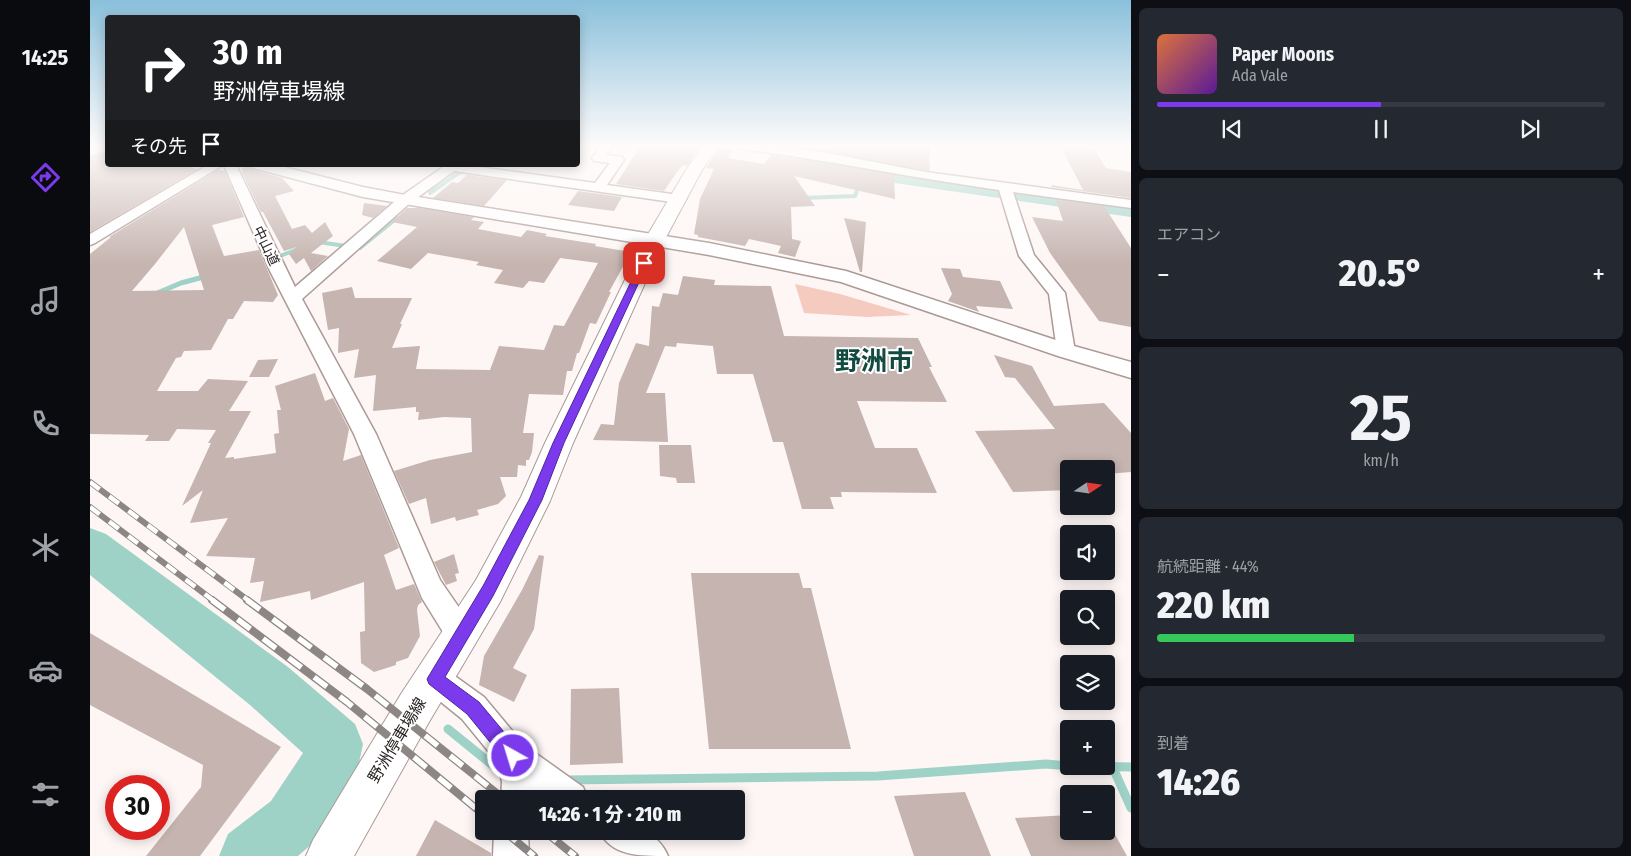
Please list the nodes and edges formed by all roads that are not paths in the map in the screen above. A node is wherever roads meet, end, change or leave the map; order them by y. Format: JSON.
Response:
{"nodes":[{"id":1,"x":183,"y":185,"type":"edge"},
{"id":2,"x":238,"y":185,"type":"edge"},
{"id":3,"x":336,"y":185,"type":"edge"},
{"id":4,"x":430,"y":185,"type":"edge"},
{"id":5,"x":585,"y":185,"type":"edge"},
{"id":6,"x":687,"y":185,"type":"edge"},
{"id":7,"x":980,"y":185,"type":"edge"},
{"id":8,"x":599,"y":187,"type":"joint"},
{"id":9,"x":1005,"y":189,"type":"junction"},
{"id":10,"x":679,"y":199,"type":"junction"},
{"id":11,"x":405,"y":200,"type":"junction"},
{"id":12,"x":1131,"y":204,"type":"edge"},
{"id":13,"x":90,"y":240,"type":"edge"},
{"id":14,"x":654,"y":241,"type":"junction"},
{"id":15,"x":293,"y":298,"type":"junction"},
{"id":16,"x":1066,"y":351,"type":"junction"},
{"id":17,"x":1131,"y":370,"type":"edge"},
{"id":18,"x":461,"y":635,"type":"junction"},
{"id":19,"x":435,"y":679,"type":"junction"},
{"id":20,"x":513,"y":756,"type":"junction"},
{"id":21,"x":518,"y":790,"type":"edge"},
{"id":22,"x":559,"y":790,"type":"edge"},
{"id":23,"x":511,"y":840,"type":"edge"},
{"id":24,"x":628,"y":840,"type":"edge"},
{"id":25,"x":329,"y":856,"type":"edge"},
{"id":26,"x":511,"y":856,"type":"edge"},
{"id":27,"x":650,"y":856,"type":"edge"}],
"edges":[{"from":1,"to":13,"type":"street"},
{"from":2,"to":15,"type":"street","name":"中山道"},
{"from":3,"to":11,"type":"street"},
{"from":4,"to":11,"type":"street"},
{"from":5,"to":8,"type":"street"},
{"from":6,"to":10,"type":"main road","name":"野洲停車場線"},
{"from":7,"to":9,"type":"street"},
{"from":8,"to":10,"type":"street"},
{"from":9,"to":12,"type":"street"},
{"from":9,"to":16,"type":"street"},
{"from":10,"to":14,"type":"main road","name":"野洲停車場線"},
{"from":11,"to":14,"type":"street"},
{"from":11,"to":15,"type":"street"},
{"from":14,"to":16,"type":"street"},
{"from":14,"to":18,"type":"main road","name":"野洲停車場線"},
{"from":15,"to":18,"type":"street","name":"中山道"},
{"from":16,"to":17,"type":"street"},
{"from":18,"to":19,"type":"main road","name":"野洲停車場線"},
{"from":19,"to":20,"type":"street"},
{"from":19,"to":25,"type":"main road","name":"野洲停車場線"},
{"from":20,"to":21,"type":"street"},
{"from":20,"to":22,"type":"street"},
{"from":23,"to":26,"type":"street"},
{"from":24,"to":27,"type":"street"}]}
